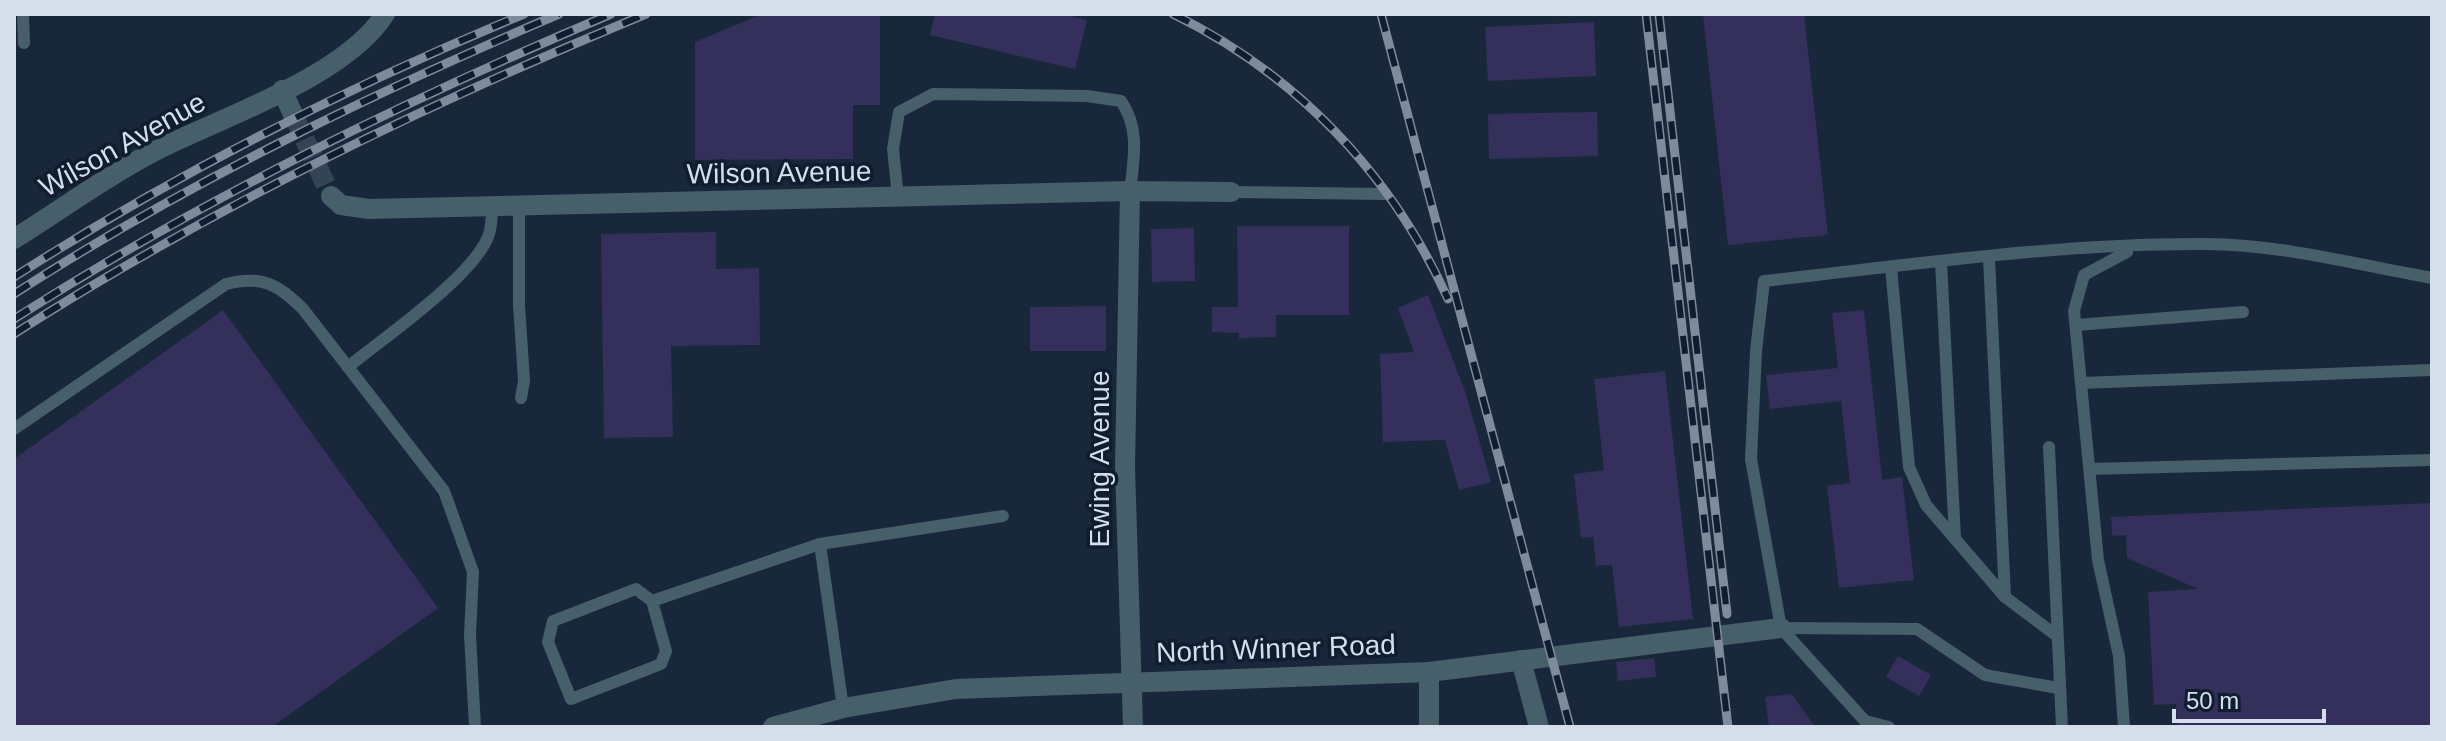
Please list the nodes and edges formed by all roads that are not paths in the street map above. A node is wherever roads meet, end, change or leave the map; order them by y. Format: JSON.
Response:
{"nodes":[{"id":1,"x":23,"y":14,"type":"edge"},
{"id":2,"x":385,"y":14,"type":"edge"},
{"id":3,"x":24,"y":43,"type":"dead end"},
{"id":4,"x":282,"y":90,"type":"junction"},
{"id":5,"x":292,"y":112,"type":"tunnel mouth"},
{"id":6,"x":1130,"y":191,"type":"junction"},
{"id":7,"x":1231,"y":192,"type":"joint"},
{"id":8,"x":1384,"y":194,"type":"dead end"},
{"id":9,"x":331,"y":196,"type":"dead end"},
{"id":10,"x":898,"y":197,"type":"junction"},
{"id":11,"x":493,"y":206,"type":"junction"},
{"id":12,"x":519,"y":206,"type":"junction"},
{"id":13,"x":14,"y":239,"type":"edge"},
{"id":14,"x":2137,"y":247,"type":"junction"},
{"id":15,"x":1989,"y":258,"type":"junction"},
{"id":16,"x":1941,"y":262,"type":"junction"},
{"id":17,"x":1891,"y":267,"type":"junction"},
{"id":18,"x":2432,"y":278,"type":"edge"},
{"id":19,"x":2243,"y":312,"type":"dead end"},
{"id":20,"x":2076,"y":325,"type":"junction"},
{"id":21,"x":348,"y":367,"type":"junction"},
{"id":22,"x":2432,"y":370,"type":"edge"},
{"id":23,"x":2081,"y":383,"type":"junction"},
{"id":24,"x":521,"y":398,"type":"dead end"},
{"id":25,"x":14,"y":429,"type":"edge"},
{"id":26,"x":2049,"y":447,"type":"dead end"},
{"id":27,"x":2432,"y":460,"type":"edge"},
{"id":28,"x":2090,"y":469,"type":"junction"},
{"id":29,"x":1003,"y":516,"type":"dead end"},
{"id":30,"x":1955,"y":538,"type":"junction"},
{"id":31,"x":820,"y":544,"type":"junction"},
{"id":32,"x":2005,"y":597,"type":"junction"},
{"id":33,"x":652,"y":601,"type":"junction"},
{"id":34,"x":1781,"y":628,"type":"junction"},
{"id":35,"x":2057,"y":636,"type":"junction"},
{"id":36,"x":1521,"y":660,"type":"junction"},
{"id":37,"x":1429,"y":672,"type":"junction"},
{"id":38,"x":1131,"y":681,"type":"junction"},
{"id":39,"x":2058,"y":688,"type":"junction"},
{"id":40,"x":842,"y":718,"type":"edge"},
{"id":41,"x":1865,"y":724,"type":"edge"},
{"id":42,"x":475,"y":727,"type":"edge"},
{"id":43,"x":773,"y":727,"type":"edge"},
{"id":44,"x":1133,"y":727,"type":"edge"},
{"id":45,"x":1429,"y":727,"type":"edge"},
{"id":46,"x":1539,"y":727,"type":"edge"},
{"id":47,"x":1889,"y":727,"type":"edge"},
{"id":48,"x":2062,"y":727,"type":"edge"},
{"id":49,"x":2124,"y":727,"type":"edge"}],
"edges":[{"from":1,"to":3,"type":"lane"},
{"from":2,"to":4,"type":"street","name":"Wilson Avenue"},
{"from":4,"to":5,"type":"street"},
{"from":4,"to":13,"type":"street","name":"Wilson Avenue"},
{"from":6,"to":7,"type":"street","name":"Wilson Avenue"},
{"from":6,"to":10,"type":"street","name":"Wilson Avenue"},
{"from":6,"to":10,"type":"lane"},
{"from":6,"to":38,"type":"street","name":"Ewing Avenue"},
{"from":7,"to":8,"type":"lane"},
{"from":9,"to":11,"type":"street","name":"Wilson Avenue"},
{"from":10,"to":12,"type":"street","name":"Wilson Avenue"},
{"from":11,"to":12,"type":"street","name":"Wilson Avenue"},
{"from":11,"to":21,"type":"lane"},
{"from":12,"to":24,"type":"lane"},
{"from":14,"to":15,"type":"lane"},
{"from":14,"to":18,"type":"lane"},
{"from":14,"to":20,"type":"lane"},
{"from":15,"to":16,"type":"lane"},
{"from":15,"to":32,"type":"lane"},
{"from":16,"to":17,"type":"lane"},
{"from":16,"to":30,"type":"lane"},
{"from":17,"to":30,"type":"lane"},
{"from":17,"to":34,"type":"lane"},
{"from":19,"to":20,"type":"lane"},
{"from":20,"to":23,"type":"lane"},
{"from":21,"to":25,"type":"lane"},
{"from":21,"to":42,"type":"lane"},
{"from":22,"to":23,"type":"lane"},
{"from":23,"to":28,"type":"lane"},
{"from":26,"to":35,"type":"lane"},
{"from":27,"to":28,"type":"lane"},
{"from":28,"to":49,"type":"lane"},
{"from":29,"to":31,"type":"lane"},
{"from":30,"to":32,"type":"lane"},
{"from":31,"to":33,"type":"lane"},
{"from":31,"to":40,"type":"lane"},
{"from":32,"to":35,"type":"lane"},
{"from":33,"to":33,"type":"lane"},
{"from":34,"to":36,"type":"street","name":"North Winner Road"},
{"from":34,"to":39,"type":"lane"},
{"from":34,"to":41,"type":"lane"},
{"from":35,"to":39,"type":"lane"},
{"from":36,"to":37,"type":"street","name":"North Winner Road"},
{"from":36,"to":46,"type":"street"},
{"from":37,"to":38,"type":"street","name":"North Winner Road"},
{"from":37,"to":45,"type":"street"},
{"from":38,"to":40,"type":"street","name":"North Winner Road"},
{"from":38,"to":44,"type":"street","name":"Ewing Avenue"},
{"from":39,"to":48,"type":"lane"},
{"from":40,"to":43,"type":"street","name":"North Winner Road"},
{"from":41,"to":47,"type":"lane"}]}
